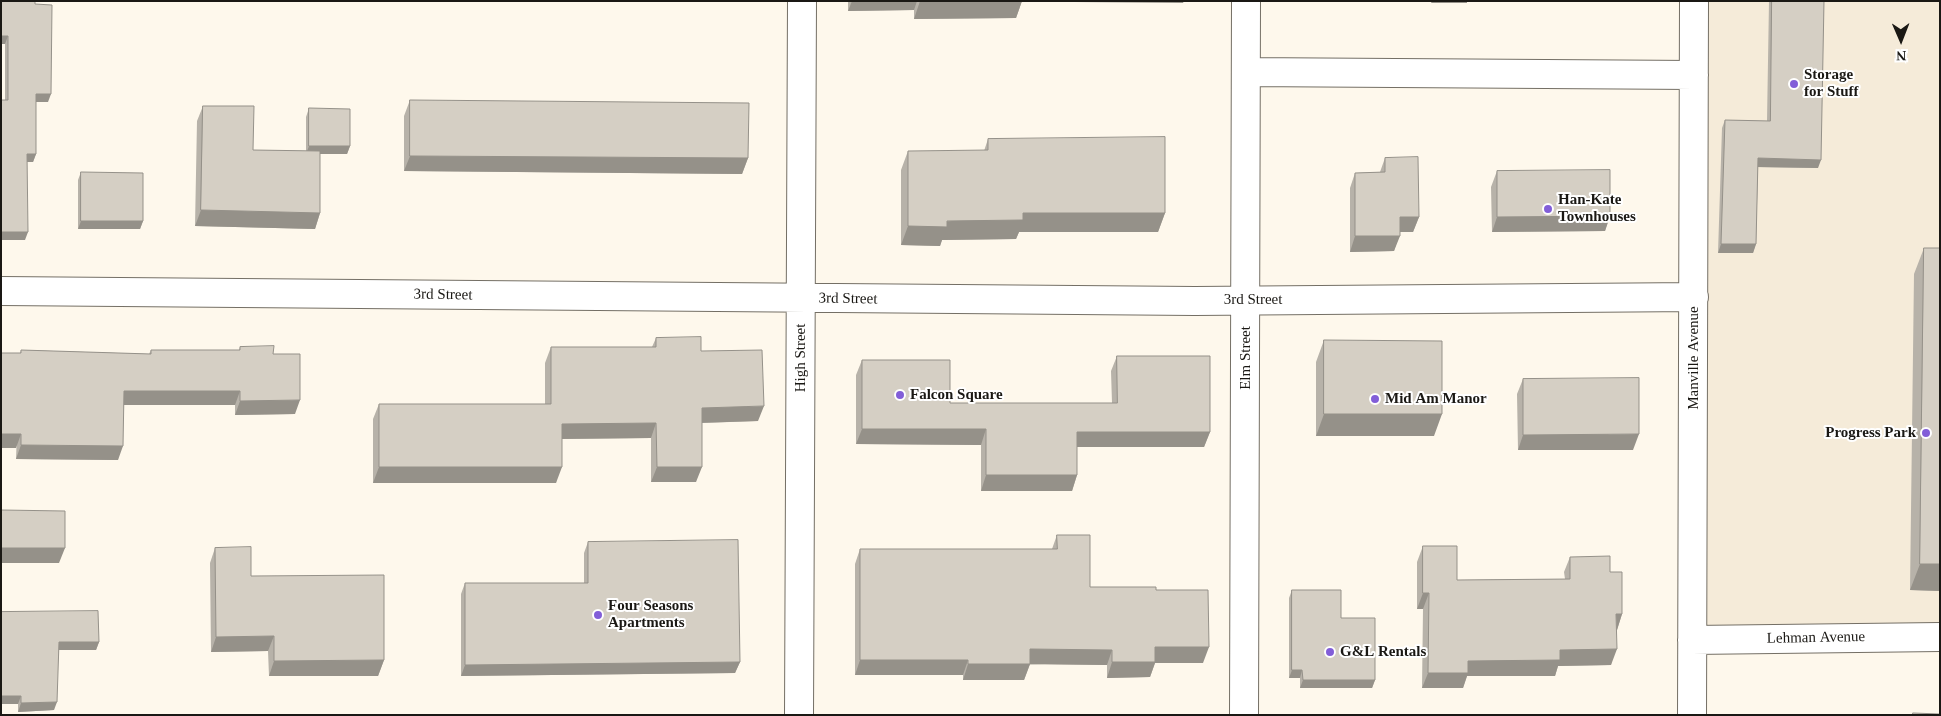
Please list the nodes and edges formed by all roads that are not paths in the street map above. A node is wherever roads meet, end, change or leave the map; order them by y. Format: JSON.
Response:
{"nodes":[{"id":1,"x":802,"y":1,"type":"edge"},
{"id":2,"x":1246,"y":1,"type":"edge"},
{"id":3,"x":1694,"y":1,"type":"edge"},
{"id":4,"x":1246,"y":72,"type":"junction"},
{"id":5,"x":1694,"y":75,"type":"junction"},
{"id":6,"x":1,"y":291,"type":"edge"},
{"id":7,"x":1694,"y":297,"type":"junction"},
{"id":8,"x":801,"y":298,"type":"junction"},
{"id":9,"x":1246,"y":300,"type":"junction"},
{"id":10,"x":1940,"y":636,"type":"edge"},
{"id":11,"x":1692,"y":640,"type":"junction"},
{"id":12,"x":799,"y":715,"type":"edge"},
{"id":13,"x":1244,"y":715,"type":"edge"},
{"id":14,"x":1692,"y":715,"type":"edge"}],
"edges":[{"from":1,"to":8,"type":"street","name":"High Street"},
{"from":2,"to":4,"type":"street","name":"Elm Street"},
{"from":3,"to":5,"type":"street","name":"Manville Avenue"},
{"from":4,"to":5,"type":"street"},
{"from":4,"to":9,"type":"street","name":"Elm Street"},
{"from":5,"to":7,"type":"street","name":"Manville Avenue"},
{"from":6,"to":8,"type":"street","name":"3rd Street"},
{"from":7,"to":9,"type":"street","name":"3rd Street"},
{"from":7,"to":11,"type":"street","name":"Manville Avenue"},
{"from":8,"to":9,"type":"street","name":"3rd Street"},
{"from":8,"to":12,"type":"street","name":"High Street"},
{"from":9,"to":13,"type":"street","name":"Elm Street"},
{"from":10,"to":11,"type":"street","name":"Lehman Avenue"},
{"from":11,"to":14,"type":"street","name":"Manville Avenue"}]}
